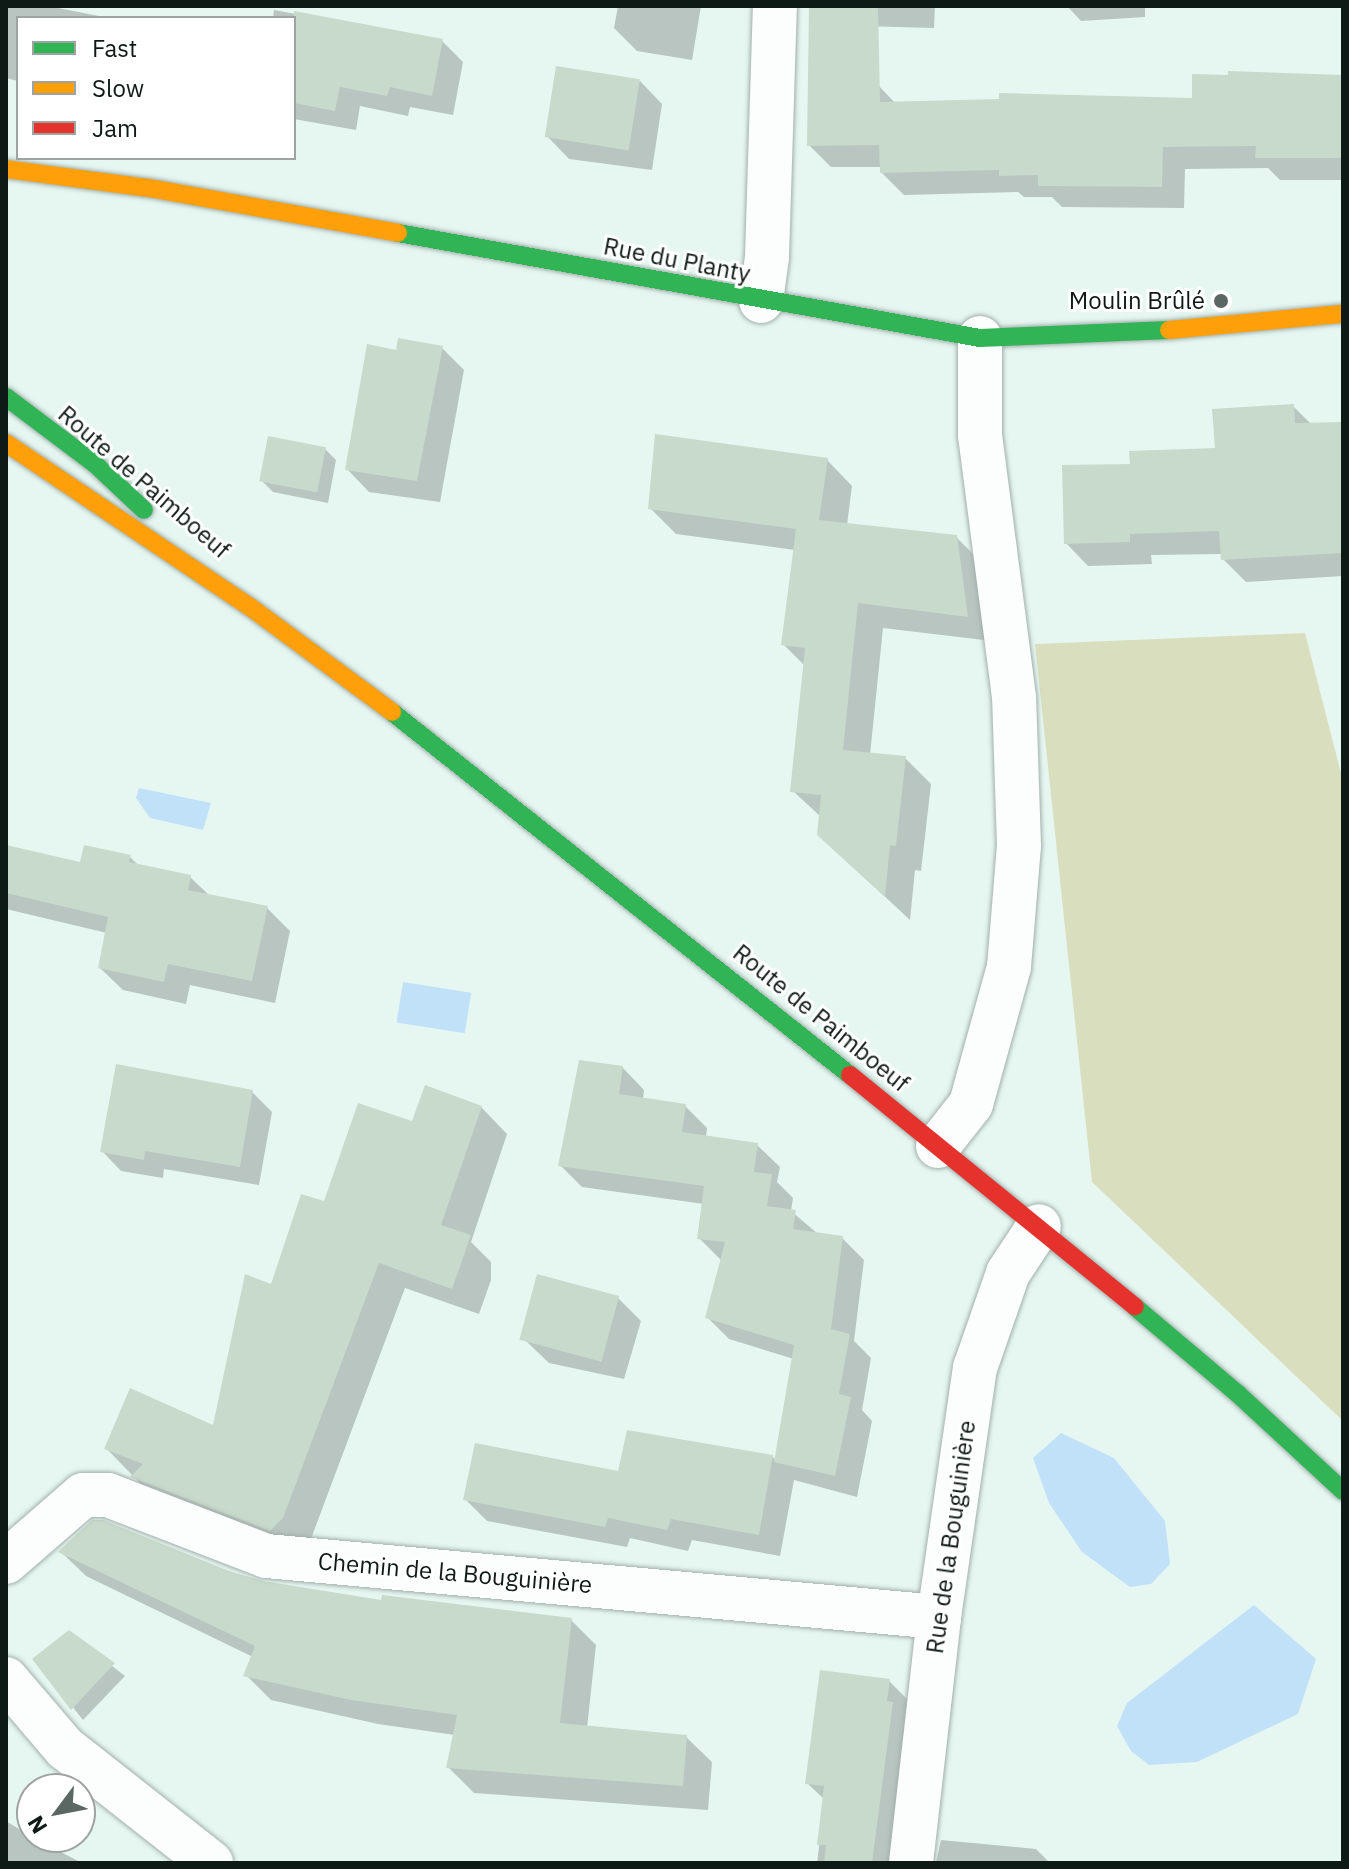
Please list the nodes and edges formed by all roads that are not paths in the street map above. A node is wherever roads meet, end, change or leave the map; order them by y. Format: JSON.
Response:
{"nodes":[{"id":1,"x":775,"y":6,"type":"edge"},
{"id":2,"x":6,"y":169,"type":"edge"},
{"id":3,"x":761,"y":301,"type":"junction"},
{"id":4,"x":1343,"y":314,"type":"edge"},
{"id":5,"x":980,"y":338,"type":"junction"},
{"id":6,"x":6,"y":397,"type":"edge"},
{"id":7,"x":6,"y":443,"type":"edge"},
{"id":8,"x":249,"y":606,"type":"junction"},
{"id":9,"x":938,"y":1146,"type":"junction"},
{"id":10,"x":1039,"y":1226,"type":"junction"},
{"id":11,"x":1343,"y":1491,"type":"edge"},
{"id":12,"x":6,"y":1562,"type":"edge"},
{"id":13,"x":939,"y":1617,"type":"junction"},
{"id":14,"x":6,"y":1679,"type":"edge"},
{"id":15,"x":211,"y":1863,"type":"edge"},
{"id":16,"x":911,"y":1863,"type":"edge"}],
"edges":[{"from":1,"to":3,"type":"street"},
{"from":2,"to":3,"type":"street","name":"Rue du Planty"},
{"from":3,"to":5,"type":"street","name":"Rue du Planty"},
{"from":4,"to":5,"type":"street","name":"Rue du Planty"},
{"from":5,"to":9,"type":"street"},
{"from":6,"to":8,"type":"street","name":"Route de Paimboeuf"},
{"from":7,"to":8,"type":"street","name":"Route de Paimboeuf"},
{"from":8,"to":9,"type":"street","name":"Route de Paimboeuf"},
{"from":9,"to":10,"type":"street","name":"Route de Paimboeuf"},
{"from":10,"to":11,"type":"street","name":"Route de Paimboeuf"},
{"from":10,"to":13,"type":"street","name":"Rue de la Bouguinière"},
{"from":12,"to":13,"type":"street","name":"Chemin de la Bouguinière"},
{"from":13,"to":16,"type":"street","name":"Rue de la Bouguinière"},
{"from":14,"to":15,"type":"street"}]}
